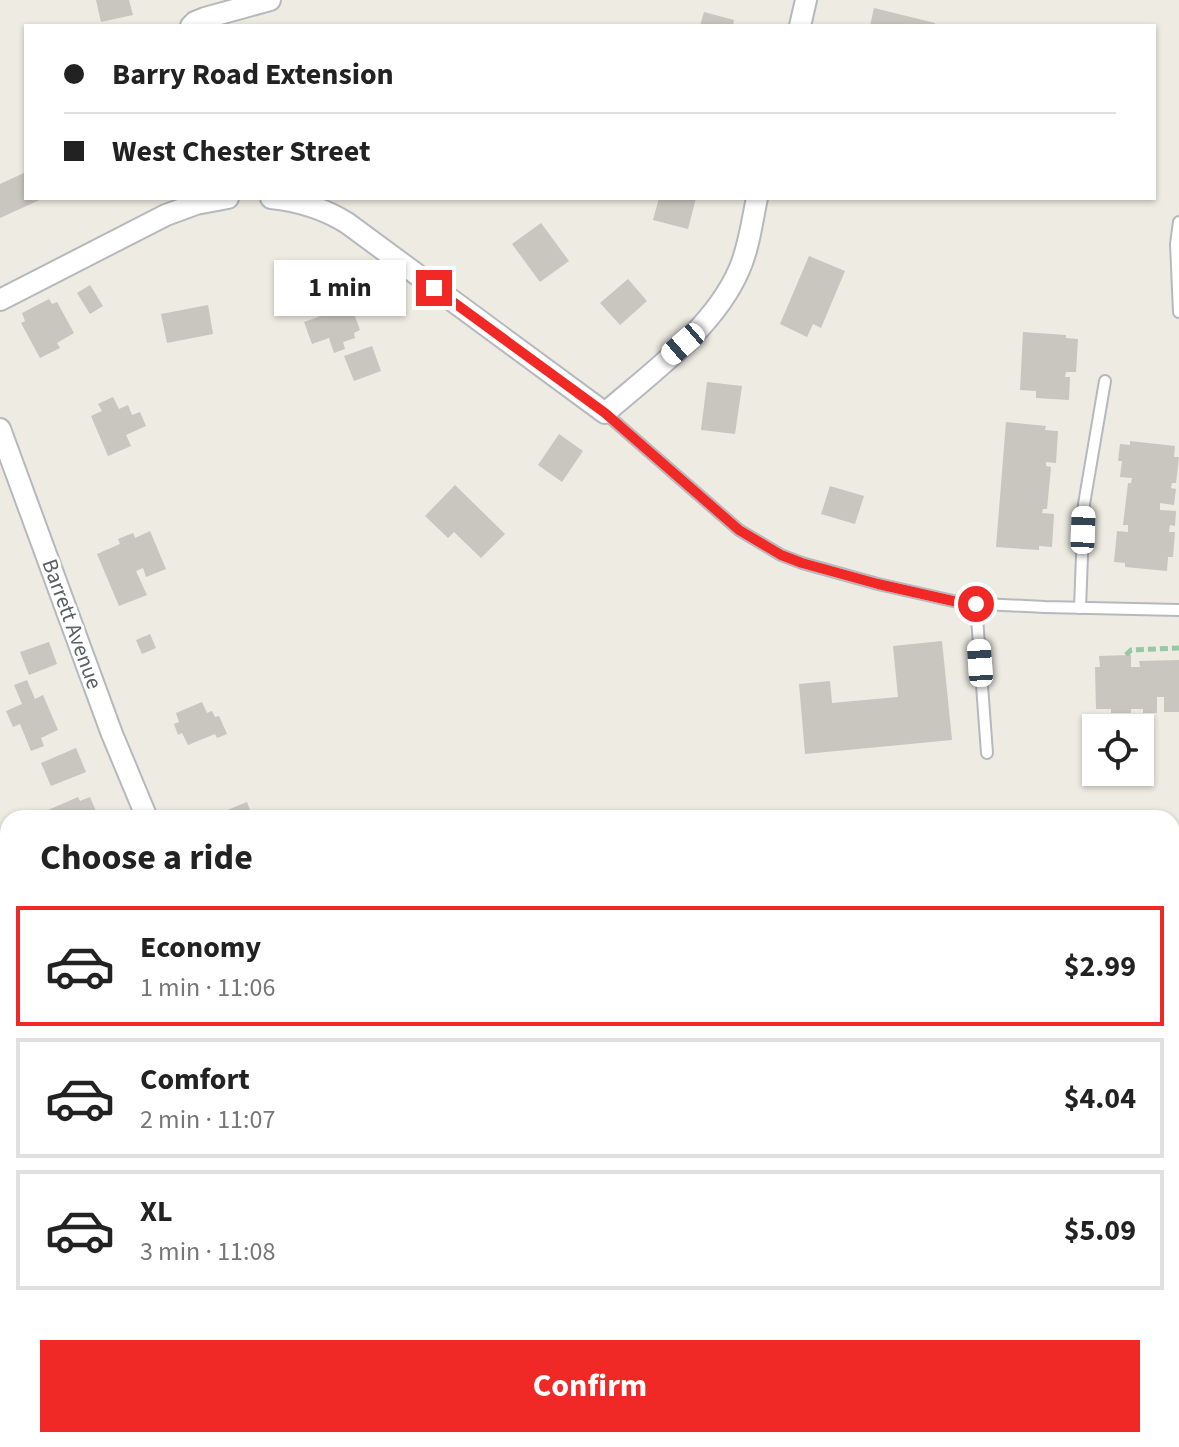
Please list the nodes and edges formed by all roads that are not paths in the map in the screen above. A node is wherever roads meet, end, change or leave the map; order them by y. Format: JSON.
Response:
{"nodes":[{"id":1,"x":270,"y":0,"type":"edge"},
{"id":2,"x":806,"y":0,"type":"edge"},
{"id":3,"x":193,"y":24,"type":"edge"},
{"id":4,"x":800,"y":24,"type":"edge"},
{"id":5,"x":217,"y":200,"type":"edge"},
{"id":6,"x":286,"y":200,"type":"edge"},
{"id":7,"x":757,"y":200,"type":"edge"},
{"id":8,"x":1179,"y":222,"type":"edge"},
{"id":9,"x":0,"y":300,"type":"edge"},
{"id":10,"x":1179,"y":312,"type":"edge"},
{"id":11,"x":1105,"y":381,"type":"dead end"},
{"id":12,"x":605,"y":413,"type":"junction"},
{"id":13,"x":0,"y":429,"type":"edge"},
{"id":14,"x":976,"y":604,"type":"junction"},
{"id":15,"x":1080,"y":608,"type":"junction"},
{"id":16,"x":1179,"y":610,"type":"edge"},
{"id":17,"x":987,"y":753,"type":"dead end"},
{"id":18,"x":144,"y":810,"type":"edge"}],
"edges":[{"from":1,"to":3,"type":"street"},
{"from":2,"to":4,"type":"street"},
{"from":5,"to":9,"type":"street"},
{"from":6,"to":12,"type":"street"},
{"from":7,"to":12,"type":"street"},
{"from":8,"to":10,"type":"lane"},
{"from":11,"to":15,"type":"lane"},
{"from":12,"to":14,"type":"lane"},
{"from":13,"to":18,"type":"street","name":"Barrett Avenue"},
{"from":14,"to":15,"type":"lane"},
{"from":14,"to":17,"type":"lane"},
{"from":15,"to":16,"type":"lane"}]}
